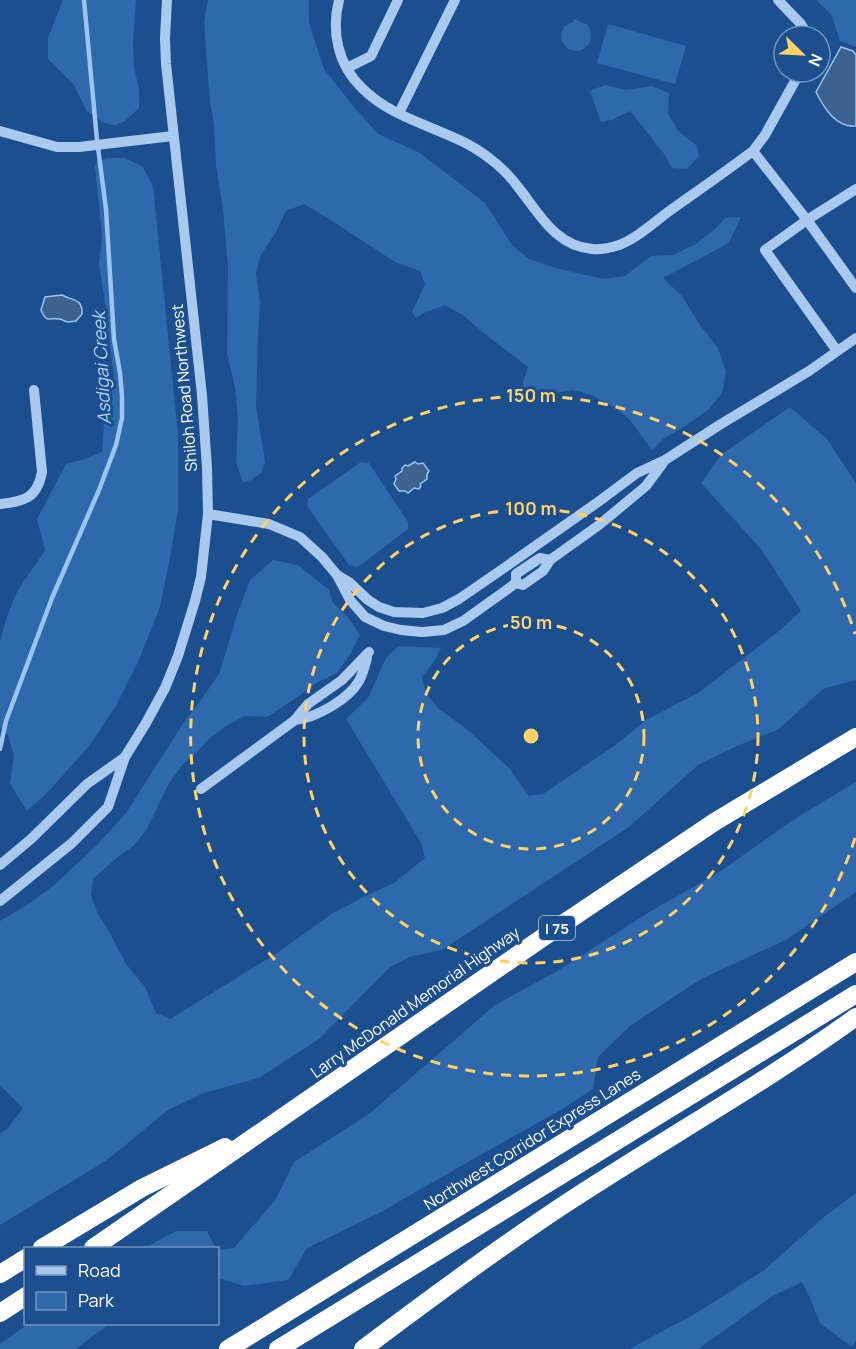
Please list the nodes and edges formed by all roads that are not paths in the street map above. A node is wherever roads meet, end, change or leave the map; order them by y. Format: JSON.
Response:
{"nodes":[{"id":1,"x":167,"y":0,"type":"edge"},
{"id":2,"x":339,"y":0,"type":"edge"},
{"id":3,"x":398,"y":0,"type":"edge"},
{"id":4,"x":455,"y":0,"type":"edge"},
{"id":5,"x":778,"y":0,"type":"edge"},
{"id":6,"x":801,"y":24,"type":"edge"},
{"id":7,"x":347,"y":68,"type":"junction"},
{"id":8,"x":793,"y":84,"type":"edge"},
{"id":9,"x":399,"y":113,"type":"junction"},
{"id":10,"x":0,"y":131,"type":"edge"},
{"id":11,"x":173,"y":136,"type":"junction"},
{"id":12,"x":753,"y":151,"type":"junction"},
{"id":13,"x":856,"y":189,"type":"edge"},
{"id":14,"x":807,"y":220,"type":"junction"},
{"id":15,"x":856,"y":288,"type":"edge"},
{"id":16,"x":856,"y":338,"type":"edge"},
{"id":17,"x":837,"y":351,"type":"junction"},
{"id":18,"x":34,"y":390,"type":"dead end"},
{"id":19,"x":664,"y":460,"type":"junction"},
{"id":20,"x":0,"y":504,"type":"edge"},
{"id":21,"x":208,"y":514,"type":"junction"},
{"id":22,"x":337,"y":575,"type":"junction"},
{"id":23,"x":296,"y":720,"type":"junction"},
{"id":24,"x":856,"y":737,"type":"edge"},
{"id":25,"x":125,"y":757,"type":"junction"},
{"id":26,"x":201,"y":789,"type":"dead end"},
{"id":27,"x":0,"y":865,"type":"edge"},
{"id":28,"x":0,"y":901,"type":"edge"},
{"id":29,"x":856,"y":962,"type":"edge"},
{"id":30,"x":856,"y":994,"type":"edge"},
{"id":31,"x":856,"y":1017,"type":"edge"},
{"id":32,"x":265,"y":1129,"type":"junction"},
{"id":33,"x":44,"y":1247,"type":"edge"},
{"id":34,"x":94,"y":1247,"type":"edge"},
{"id":35,"x":24,"y":1259,"type":"edge"},
{"id":36,"x":0,"y":1274,"type":"edge"},
{"id":37,"x":24,"y":1297,"type":"edge"},
{"id":38,"x":0,"y":1313,"type":"edge"},
{"id":39,"x":228,"y":1349,"type":"edge"},
{"id":40,"x":278,"y":1349,"type":"edge"},
{"id":41,"x":363,"y":1349,"type":"edge"}],
"edges":[{"from":1,"to":11,"type":"street","name":"Shiloh Road Northwest"},
{"from":2,"to":7,"type":"street"},
{"from":3,"to":7,"type":"street"},
{"from":4,"to":9,"type":"street"},
{"from":5,"to":6,"type":"street"},
{"from":7,"to":9,"type":"street"},
{"from":8,"to":12,"type":"street"},
{"from":9,"to":12,"type":"street"},
{"from":10,"to":11,"type":"street"},
{"from":11,"to":21,"type":"street","name":"Shiloh Road Northwest"},
{"from":12,"to":14,"type":"street"},
{"from":13,"to":14,"type":"street"},
{"from":14,"to":15,"type":"street"},
{"from":14,"to":17,"type":"street"},
{"from":16,"to":17,"type":"street"},
{"from":17,"to":19,"type":"street"},
{"from":18,"to":20,"type":"street"},
{"from":19,"to":22,"type":"street"},
{"from":19,"to":22,"type":"street"},
{"from":21,"to":22,"type":"street"},
{"from":21,"to":25,"type":"street","name":"Shiloh Road Northwest"},
{"from":23,"to":23,"type":"street"},
{"from":23,"to":26,"type":"street"},
{"from":24,"to":32,"type":"highway","name":"Larry McDonald Memorial Highway","number":"I 75"},
{"from":25,"to":27,"type":"street","name":"Shiloh Road Northwest"},
{"from":25,"to":28,"type":"street","name":"Shiloh Road Northwest"},
{"from":29,"to":39,"type":"highway","name":"Northwest Corridor Express Lanes"},
{"from":30,"to":40,"type":"highway"},
{"from":31,"to":41,"type":"highway"},
{"from":32,"to":33,"type":"highway"},
{"from":32,"to":34,"type":"highway","name":"Larry McDonald Memorial Highway","number":"I 75"},
{"from":35,"to":36,"type":"highway"},
{"from":37,"to":38,"type":"highway"}]}
